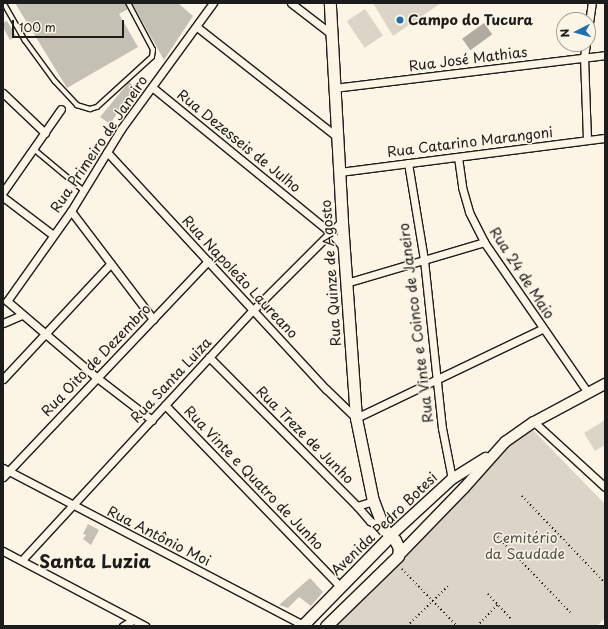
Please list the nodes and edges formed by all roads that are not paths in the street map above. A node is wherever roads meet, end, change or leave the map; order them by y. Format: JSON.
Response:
{"nodes":[{"id":1,"x":4,"y":3,"type":"edge"},
{"id":2,"x":128,"y":3,"type":"edge"},
{"id":3,"x":213,"y":3,"type":"edge"},
{"id":4,"x":291,"y":3,"type":"edge"},
{"id":5,"x":330,"y":3,"type":"edge"},
{"id":6,"x":197,"y":27,"type":"junction"},
{"id":7,"x":330,"y":33,"type":"junction"},
{"id":8,"x":585,"y":52,"type":"edge"},
{"id":9,"x":605,"y":55,"type":"edge"},
{"id":10,"x":584,"y":57,"type":"junction"},
{"id":11,"x":152,"y":87,"type":"junction"},
{"id":12,"x":333,"y":88,"type":"junction"},
{"id":13,"x":3,"y":93,"type":"edge"},
{"id":14,"x":61,"y":109,"type":"dead end"},
{"id":15,"x":45,"y":133,"type":"junction"},
{"id":16,"x":336,"y":136,"type":"junction"},
{"id":17,"x":605,"y":138,"type":"edge"},
{"id":18,"x":587,"y":140,"type":"junction"},
{"id":19,"x":34,"y":149,"type":"junction"},
{"id":20,"x":107,"y":152,"type":"junction"},
{"id":21,"x":458,"y":157,"type":"junction"},
{"id":22,"x":408,"y":163,"type":"junction"},
{"id":23,"x":339,"y":172,"type":"junction"},
{"id":24,"x":4,"y":187,"type":"edge"},
{"id":25,"x":83,"y":190,"type":"junction"},
{"id":26,"x":3,"y":197,"type":"edge"},
{"id":27,"x":71,"y":210,"type":"junction"},
{"id":28,"x":342,"y":221,"type":"junction"},
{"id":29,"x":330,"y":232,"type":"junction"},
{"id":30,"x":53,"y":235,"type":"junction"},
{"id":31,"x":484,"y":242,"type":"junction"},
{"id":32,"x":344,"y":248,"type":"junction"},
{"id":33,"x":424,"y":260,"type":"junction"},
{"id":34,"x":208,"y":261,"type":"junction"},
{"id":35,"x":111,"y":263,"type":"junction"},
{"id":36,"x":346,"y":283,"type":"junction"},
{"id":37,"x":253,"y":310,"type":"junction"},
{"id":38,"x":22,"y":315,"type":"junction"},
{"id":39,"x":153,"y":320,"type":"junction"},
{"id":40,"x":3,"y":323,"type":"edge"},
{"id":41,"x":542,"y":329,"type":"junction"},
{"id":42,"x":46,"y":332,"type":"junction"},
{"id":43,"x":209,"y":357,"type":"junction"},
{"id":44,"x":96,"y":377,"type":"junction"},
{"id":45,"x":3,"y":379,"type":"edge"},
{"id":46,"x":436,"y":380,"type":"junction"},
{"id":47,"x":605,"y":384,"type":"edge"},
{"id":48,"x":588,"y":394,"type":"junction"},
{"id":49,"x":165,"y":405,"type":"junction"},
{"id":50,"x":356,"y":418,"type":"junction"},
{"id":51,"x":152,"y":420,"type":"junction"},
{"id":52,"x":534,"y":422,"type":"junction"},
{"id":53,"x":493,"y":453,"type":"junction"},
{"id":54,"x":6,"y":469,"type":"edge"},
{"id":55,"x":3,"y":477,"type":"edge"},
{"id":56,"x":452,"y":479,"type":"junction"},
{"id":57,"x":605,"y":487,"type":"edge"},
{"id":58,"x":373,"y":501,"type":"junction"},
{"id":59,"x":72,"y":506,"type":"junction"},
{"id":60,"x":357,"y":506,"type":"junction"},
{"id":61,"x":387,"y":532,"type":"junction"},
{"id":62,"x":3,"y":551,"type":"edge"},
{"id":63,"x":398,"y":556,"type":"junction"},
{"id":64,"x":22,"y":560,"type":"junction"},
{"id":65,"x":341,"y":587,"type":"junction"},
{"id":66,"x":133,"y":620,"type":"junction"},
{"id":67,"x":123,"y":626,"type":"edge"},
{"id":68,"x":145,"y":626,"type":"edge"},
{"id":69,"x":303,"y":626,"type":"edge"},
{"id":70,"x":326,"y":626,"type":"edge"}],
"edges":[{"from":1,"to":2,"type":"lane"},
{"from":3,"to":6,"type":"street","name":"Rua Primeiro de Janeiro"},
{"from":4,"to":7,"type":"street"},
{"from":5,"to":7,"type":"main road","name":"Rua Quinze de Agosto"},
{"from":6,"to":11,"type":"street","name":"Rua Primeiro de Janeiro"},
{"from":6,"to":16,"type":"street"},
{"from":7,"to":12,"type":"main road","name":"Rua Quinze de Agosto"},
{"from":8,"to":10,"type":"street"},
{"from":9,"to":10,"type":"street","name":"Rua José Mathias"},
{"from":10,"to":12,"type":"street","name":"Rua José Mathias"},
{"from":10,"to":18,"type":"street"},
{"from":11,"to":20,"type":"street","name":"Rua Primeiro de Janeiro"},
{"from":11,"to":29,"type":"street","name":"Rua Dezesseis de Julho"},
{"from":12,"to":16,"type":"main road","name":"Rua Quinze de Agosto"},
{"from":13,"to":15,"type":"street"},
{"from":14,"to":15,"type":"street"},
{"from":15,"to":19,"type":"street"},
{"from":16,"to":23,"type":"main road","name":"Rua Quinze de Agosto"},
{"from":17,"to":18,"type":"street","name":"Rua Catarino Marangoni"},
{"from":18,"to":21,"type":"street","name":"Rua Catarino Marangoni"},
{"from":19,"to":24,"type":"street"},
{"from":19,"to":25,"type":"lane"},
{"from":20,"to":25,"type":"street","name":"Rua Primeiro de Janeiro"},
{"from":20,"to":34,"type":"street","name":"Rua Napoleão Laureano"},
{"from":21,"to":22,"type":"street","name":"Rua Catarino Marangoni"},
{"from":21,"to":31,"type":"street","name":"Rua 24 de Maio"},
{"from":22,"to":23,"type":"street","name":"Rua Catarino Marangoni"},
{"from":22,"to":33,"type":"street","name":"Rua Vinte e Coinco de Janeiro"},
{"from":23,"to":28,"type":"main road","name":"Rua Quinze de Agosto"},
{"from":25,"to":27,"type":"street","name":"Rua Primeiro de Janeiro"},
{"from":26,"to":30,"type":"street"},
{"from":27,"to":30,"type":"street","name":"Rua Primeiro de Janeiro"},
{"from":27,"to":35,"type":"street"},
{"from":28,"to":29,"type":"street","name":"Rua Santa Luiza"},
{"from":28,"to":32,"type":"main road","name":"Rua Quinze de Agosto"},
{"from":29,"to":32,"type":"street","name":"Rua Dezesseis de Julho"},
{"from":29,"to":37,"type":"street","name":"Rua Santa Luiza"},
{"from":30,"to":38,"type":"street","name":"Rua Primeiro de Janeiro"},
{"from":31,"to":33,"type":"street"},
{"from":31,"to":41,"type":"street","name":"Rua 24 de Maio"},
{"from":32,"to":36,"type":"main road","name":"Rua Quinze de Agosto"},
{"from":33,"to":36,"type":"street"},
{"from":33,"to":46,"type":"street","name":"Rua Vinte e Coinco de Janeiro"},
{"from":34,"to":37,"type":"street","name":"Rua Napoleão Laureano"},
{"from":34,"to":39,"type":"street","name":"Rua Oito de Dezembro"},
{"from":35,"to":39,"type":"street"},
{"from":35,"to":42,"type":"street"},
{"from":36,"to":50,"type":"main road","name":"Rua Quinze de Agosto"},
{"from":37,"to":43,"type":"street","name":"Rua Santa Luiza"},
{"from":37,"to":50,"type":"street","name":"Rua Napoleão Laureano"},
{"from":38,"to":40,"type":"street"},
{"from":38,"to":42,"type":"street"},
{"from":39,"to":44,"type":"street","name":"Rua Oito de Dezembro"},
{"from":41,"to":46,"type":"street"},
{"from":41,"to":48,"type":"street","name":"Rua 24 de Maio"},
{"from":42,"to":44,"type":"street"},
{"from":42,"to":45,"type":"street"},
{"from":43,"to":49,"type":"street","name":"Rua Santa Luiza"},
{"from":43,"to":60,"type":"street","name":"Rua Treze de Junho"},
{"from":44,"to":51,"type":"street"},
{"from":44,"to":54,"type":"street","name":"Rua Oito de Dezembro"},
{"from":46,"to":50,"type":"street"},
{"from":46,"to":56,"type":"street","name":"Rua Vinte e Coinco de Janeiro"},
{"from":47,"to":48,"type":"main road","name":"Avenida Pedro Botesi"},
{"from":48,"to":52,"type":"main road","name":"Avenida Pedro Botesi"},
{"from":49,"to":51,"type":"street","name":"Rua Santa Luiza"},
{"from":49,"to":65,"type":"street","name":"Rua Vinte e Quatro de Junho"},
{"from":50,"to":58,"type":"main road","name":"Rua Quinze de Agosto"},
{"from":51,"to":59,"type":"street","name":"Rua Santa Luiza"},
{"from":52,"to":53,"type":"main road","name":"Avenida Pedro Botesi"},
{"from":52,"to":57,"type":"street"},
{"from":53,"to":56,"type":"main road","name":"Avenida Pedro Botesi"},
{"from":53,"to":63,"type":"main road","name":"Avenida Pedro Botesi"},
{"from":54,"to":55,"type":"street","name":"Rua Oito de Dezembro"},
{"from":54,"to":59,"type":"street","name":"Rua Antônio Moi"},
{"from":56,"to":61,"type":"main road","name":"Avenida Pedro Botesi"},
{"from":58,"to":60,"type":"street"},
{"from":58,"to":61,"type":"main road","name":"Rua Quinze de Agosto"},
{"from":59,"to":64,"type":"street","name":"Rua Santa Luiza"},
{"from":59,"to":69,"type":"street","name":"Rua Antônio Moi"},
{"from":60,"to":61,"type":"street","name":"Rua Treze de Junho"},
{"from":61,"to":63,"type":"main road","name":"Rua Quinze de Agosto"},
{"from":61,"to":65,"type":"main road","name":"Avenida Pedro Botesi"},
{"from":62,"to":64,"type":"street"},
{"from":63,"to":70,"type":"main road","name":"Avenida Pedro Botesi"},
{"from":64,"to":66,"type":"street"},
{"from":65,"to":69,"type":"main road","name":"Avenida Pedro Botesi"},
{"from":66,"to":67,"type":"street"},
{"from":66,"to":68,"type":"street"}]}
